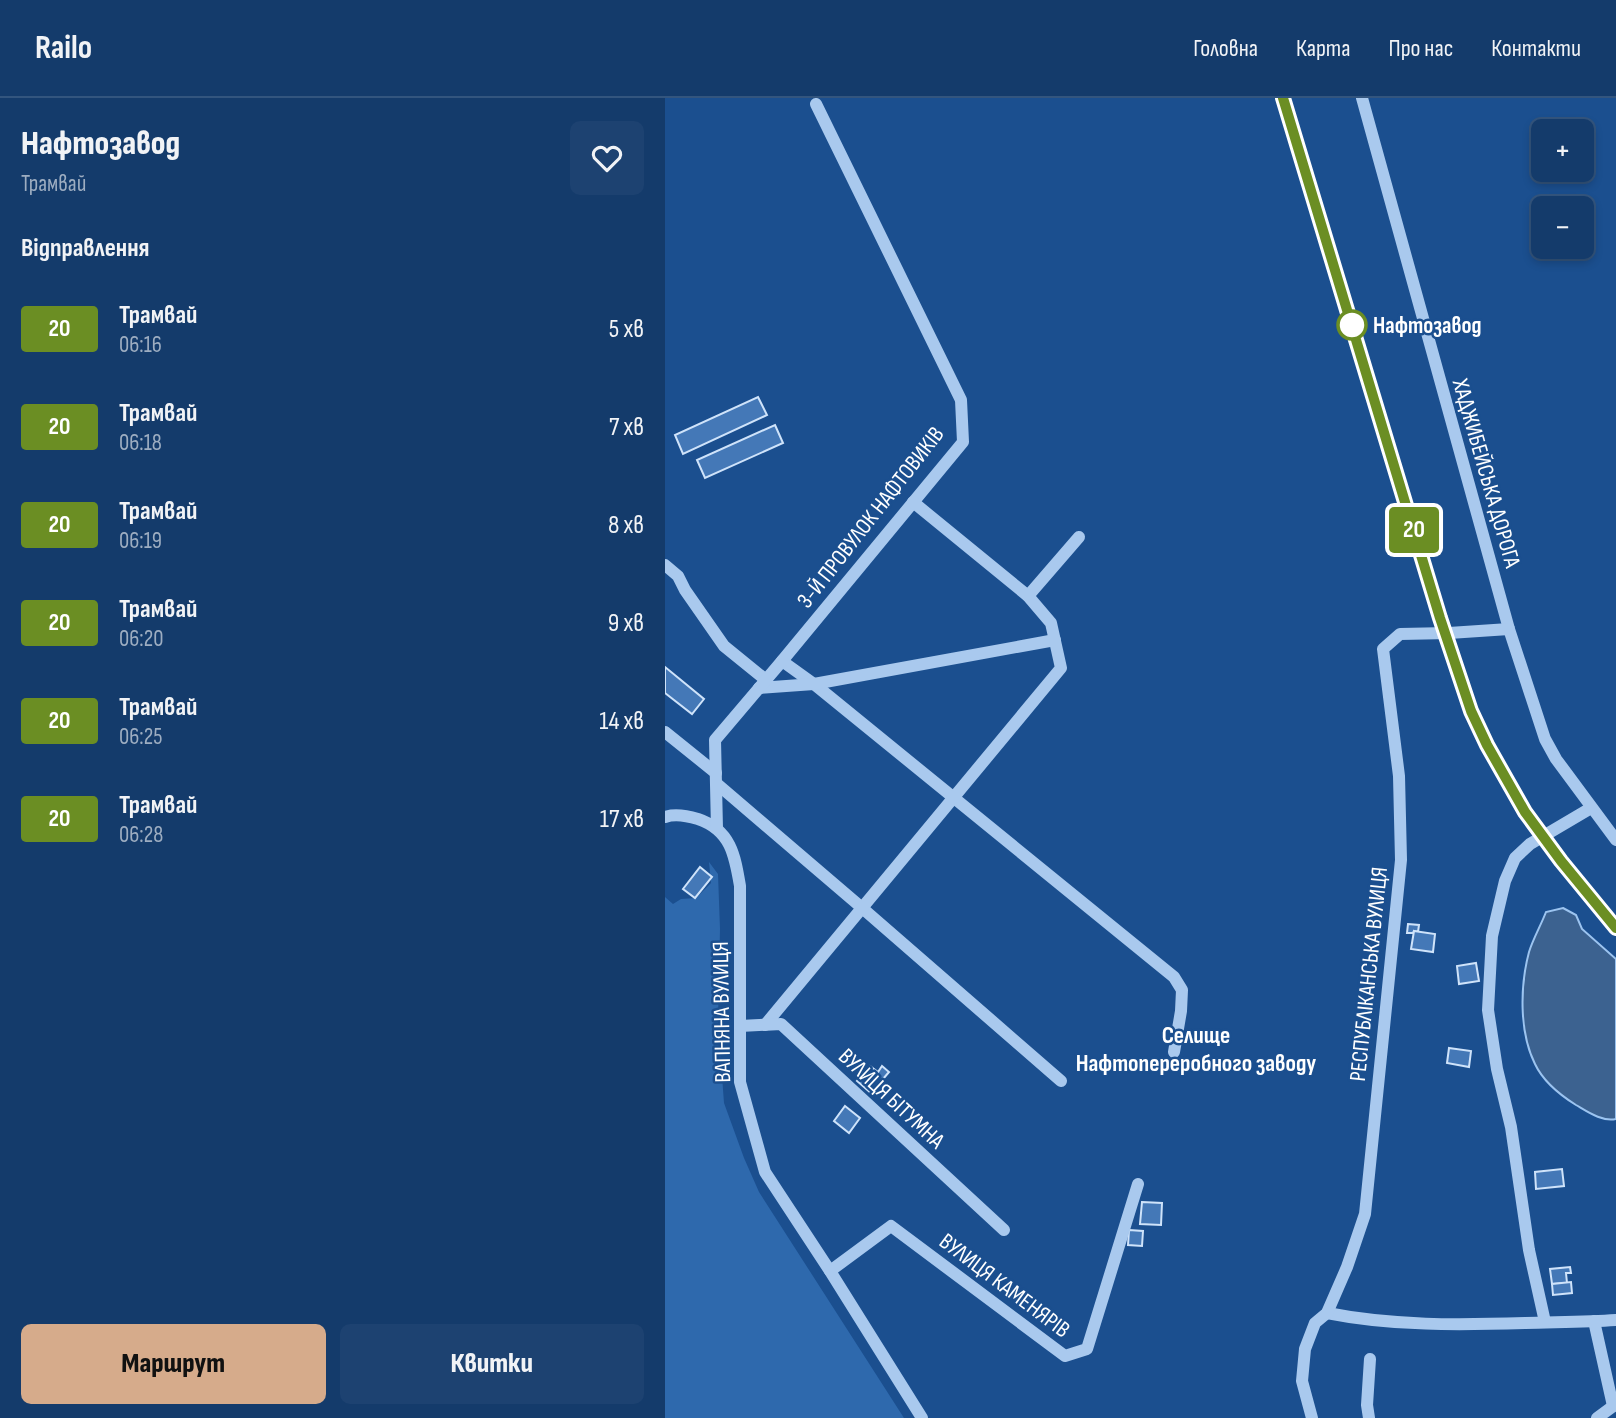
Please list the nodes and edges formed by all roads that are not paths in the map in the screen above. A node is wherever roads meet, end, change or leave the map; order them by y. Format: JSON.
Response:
{"nodes":[{"id":1,"x":1361,"y":98,"type":"edge"},
{"id":2,"x":816,"y":104,"type":"dead end"},
{"id":3,"x":913,"y":502,"type":"junction"},
{"id":4,"x":1079,"y":537,"type":"dead end"},
{"id":5,"x":665,"y":565,"type":"edge"},
{"id":6,"x":1028,"y":597,"type":"junction"},
{"id":7,"x":1509,"y":629,"type":"junction"},
{"id":8,"x":1055,"y":640,"type":"junction"},
{"id":9,"x":782,"y":662,"type":"junction"},
{"id":10,"x":763,"y":684,"type":"junction"},
{"id":11,"x":814,"y":684,"type":"junction"},
{"id":12,"x":665,"y":732,"type":"edge"},
{"id":13,"x":716,"y":778,"type":"junction"},
{"id":14,"x":953,"y":797,"type":"junction"},
{"id":15,"x":1591,"y":808,"type":"junction"},
{"id":16,"x":665,"y":817,"type":"edge"},
{"id":17,"x":717,"y":829,"type":"junction"},
{"id":18,"x":1616,"y":840,"type":"edge"},
{"id":19,"x":862,"y":907,"type":"junction"},
{"id":20,"x":765,"y":1025,"type":"junction"},
{"id":21,"x":740,"y":1026,"type":"junction"},
{"id":22,"x":1174,"y":1052,"type":"dead end"},
{"id":23,"x":1061,"y":1081,"type":"dead end"},
{"id":24,"x":1138,"y":1184,"type":"dead end"},
{"id":25,"x":1005,"y":1230,"type":"dead end"},
{"id":26,"x":829,"y":1271,"type":"junction"},
{"id":27,"x":1327,"y":1313,"type":"junction"},
{"id":28,"x":1616,"y":1320,"type":"edge"},
{"id":29,"x":1594,"y":1321,"type":"junction"},
{"id":30,"x":1545,"y":1322,"type":"junction"},
{"id":31,"x":1370,"y":1359,"type":"dead end"},
{"id":32,"x":1615,"y":1405,"type":"edge"},
{"id":33,"x":922,"y":1418,"type":"edge"},
{"id":34,"x":1312,"y":1418,"type":"edge"},
{"id":35,"x":1369,"y":1418,"type":"edge"},
{"id":36,"x":1597,"y":1418,"type":"edge"}],
"edges":[{"from":1,"to":7,"type":"street","name":"ХАДЖИБЕЙСЬКА ДОРОГА"},
{"from":2,"to":3,"type":"street","name":"3-Й ПРОВУЛОК НАФТОВИКІВ"},
{"from":3,"to":6,"type":"street"},
{"from":3,"to":9,"type":"street","name":"3-Й ПРОВУЛОК НАФТОВИКІВ"},
{"from":4,"to":6,"type":"street"},
{"from":5,"to":10,"type":"street"},
{"from":6,"to":8,"type":"street"},
{"from":7,"to":15,"type":"street","name":"ХАДЖИБЕЙСЬКА ДОРОГА"},
{"from":7,"to":27,"type":"street","name":"РЕСПУБЛІКАНСЬКА ВУЛИЦЯ"},
{"from":8,"to":11,"type":"street"},
{"from":8,"to":14,"type":"street"},
{"from":9,"to":10,"type":"street","name":"3-Й ПРОВУЛОК НАФТОВИКІВ"},
{"from":9,"to":11,"type":"street"},
{"from":10,"to":11,"type":"street"},
{"from":10,"to":13,"type":"street","name":"3-Й ПРОВУЛОК НАФТОВИКІВ"},
{"from":11,"to":14,"type":"street"},
{"from":12,"to":13,"type":"street"},
{"from":13,"to":17,"type":"street","name":"3-Й ПРОВУЛОК НАФТОВИКІВ"},
{"from":13,"to":19,"type":"street"},
{"from":14,"to":19,"type":"street"},
{"from":14,"to":22,"type":"street"},
{"from":15,"to":18,"type":"street","name":"ХАДЖИБЕЙСЬКА ДОРОГА"},
{"from":15,"to":30,"type":"street"},
{"from":16,"to":17,"type":"street"},
{"from":17,"to":21,"type":"street","name":"ВАПНЯНА ВУЛИЦЯ"},
{"from":19,"to":20,"type":"street"},
{"from":19,"to":23,"type":"street"},
{"from":20,"to":21,"type":"street","name":"ВУЛИЦЯ БІТУМНА"},
{"from":20,"to":25,"type":"street","name":"ВУЛИЦЯ БІТУМНА"},
{"from":21,"to":26,"type":"street","name":"ВАПНЯНА ВУЛИЦЯ"},
{"from":24,"to":26,"type":"street","name":"ВУЛИЦЯ КАМЕНЯРІВ"},
{"from":26,"to":33,"type":"street","name":"ВАПНЯНА ВУЛИЦЯ"},
{"from":27,"to":30,"type":"street"},
{"from":27,"to":34,"type":"street","name":"РЕСПУБЛІКАНСЬКА ВУЛИЦЯ"},
{"from":28,"to":29,"type":"street"},
{"from":29,"to":30,"type":"street"},
{"from":29,"to":32,"type":"street"},
{"from":31,"to":35,"type":"street"},
{"from":32,"to":36,"type":"street"}]}
